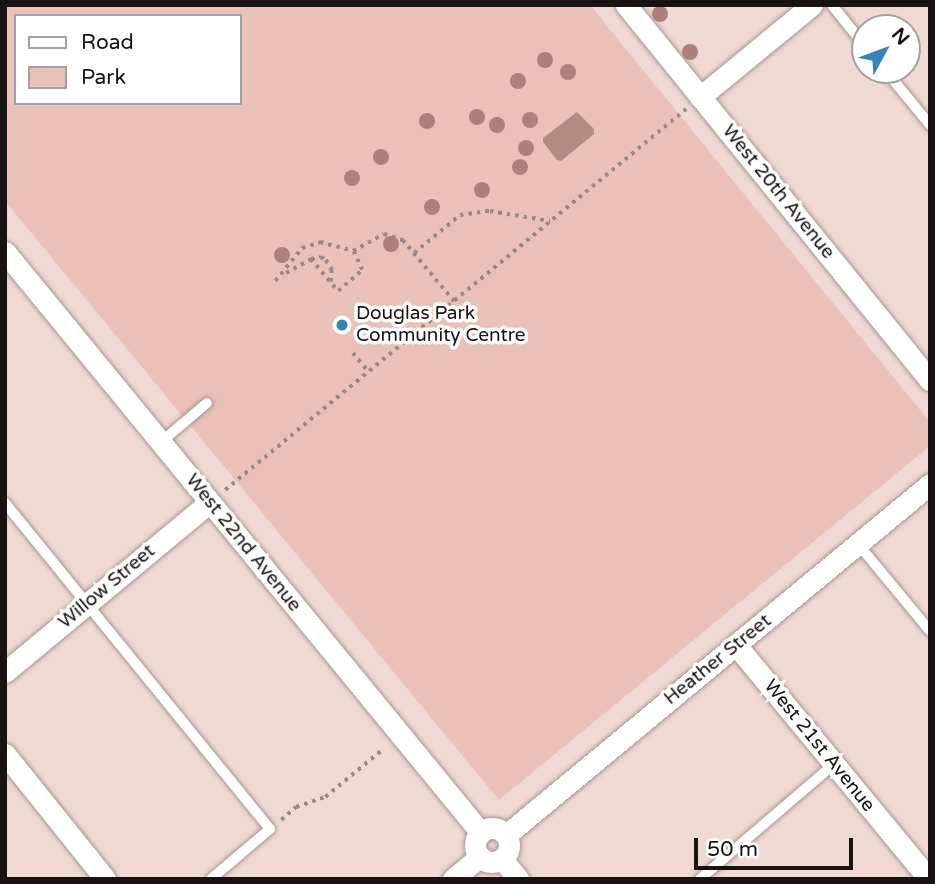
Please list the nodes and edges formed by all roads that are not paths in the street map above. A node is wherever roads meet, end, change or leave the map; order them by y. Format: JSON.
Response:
{"nodes":[{"id":1,"x":626,"y":5,"type":"edge"},
{"id":2,"x":812,"y":5,"type":"edge"},
{"id":3,"x":832,"y":5,"type":"edge"},
{"id":4,"x":851,"y":29,"type":"edge"},
{"id":5,"x":896,"y":84,"type":"edge"},
{"id":6,"x":700,"y":97,"type":"junction"},
{"id":7,"x":930,"y":125,"type":"edge"},
{"id":8,"x":5,"y":252,"type":"edge"},
{"id":9,"x":930,"y":380,"type":"edge"},
{"id":10,"x":207,"y":403,"type":"dead end"},
{"id":11,"x":161,"y":442,"type":"junction"},
{"id":12,"x":930,"y":484,"type":"edge"},
{"id":13,"x":210,"y":502,"type":"junction"},
{"id":14,"x":5,"y":503,"type":"edge"},
{"id":15,"x":858,"y":544,"type":"junction"},
{"id":16,"x":87,"y":604,"type":"junction"},
{"id":17,"x":930,"y":631,"type":"edge"},
{"id":18,"x":736,"y":645,"type":"junction"},
{"id":19,"x":5,"y":672,"type":"edge"},
{"id":20,"x":5,"y":754,"type":"edge"},
{"id":21,"x":834,"y":764,"type":"junction"},
{"id":22,"x":481,"y":833,"type":"junction"},
{"id":23,"x":506,"y":835,"type":"junction"},
{"id":24,"x":480,"y":856,"type":"junction"},
{"id":25,"x":502,"y":859,"type":"junction"},
{"id":26,"x":712,"y":869,"type":"junction"},
{"id":27,"x":105,"y":879,"type":"edge"},
{"id":28,"x":211,"y":879,"type":"edge"},
{"id":29,"x":453,"y":879,"type":"edge"},
{"id":30,"x":518,"y":879,"type":"edge"},
{"id":31,"x":700,"y":879,"type":"edge"},
{"id":32,"x":720,"y":879,"type":"edge"},
{"id":33,"x":929,"y":879,"type":"edge"}],
"edges":[{"from":1,"to":6,"type":"street","name":"West 20th Avenue"},
{"from":2,"to":6,"type":"street"},
{"from":3,"to":4,"type":"lane"},
{"from":5,"to":7,"type":"lane"},
{"from":6,"to":9,"type":"street","name":"West 20th Avenue"},
{"from":8,"to":11,"type":"street","name":"West 22nd Avenue"},
{"from":10,"to":11,"type":"lane"},
{"from":11,"to":13,"type":"street","name":"West 22nd Avenue"},
{"from":12,"to":15,"type":"street","name":"Heather Street"},
{"from":13,"to":16,"type":"street","name":"Willow Street"},
{"from":13,"to":22,"type":"street","name":"West 22nd Avenue"},
{"from":14,"to":16,"type":"lane"},
{"from":15,"to":17,"type":"lane"},
{"from":15,"to":18,"type":"street","name":"Heather Street"},
{"from":16,"to":19,"type":"street","name":"Willow Street"},
{"from":16,"to":28,"type":"lane"},
{"from":18,"to":21,"type":"street","name":"West 21st Avenue"},
{"from":18,"to":23,"type":"street","name":"Heather Street"},
{"from":20,"to":27,"type":"street"},
{"from":21,"to":26,"type":"lane"},
{"from":21,"to":33,"type":"street","name":"West 21st Avenue"},
{"from":22,"to":23,"type":"street"},
{"from":22,"to":24,"type":"street"},
{"from":23,"to":25,"type":"street"},
{"from":24,"to":25,"type":"street"},
{"from":24,"to":29,"type":"street"},
{"from":25,"to":30,"type":"street"},
{"from":26,"to":31,"type":"lane"},
{"from":26,"to":32,"type":"lane"}]}
